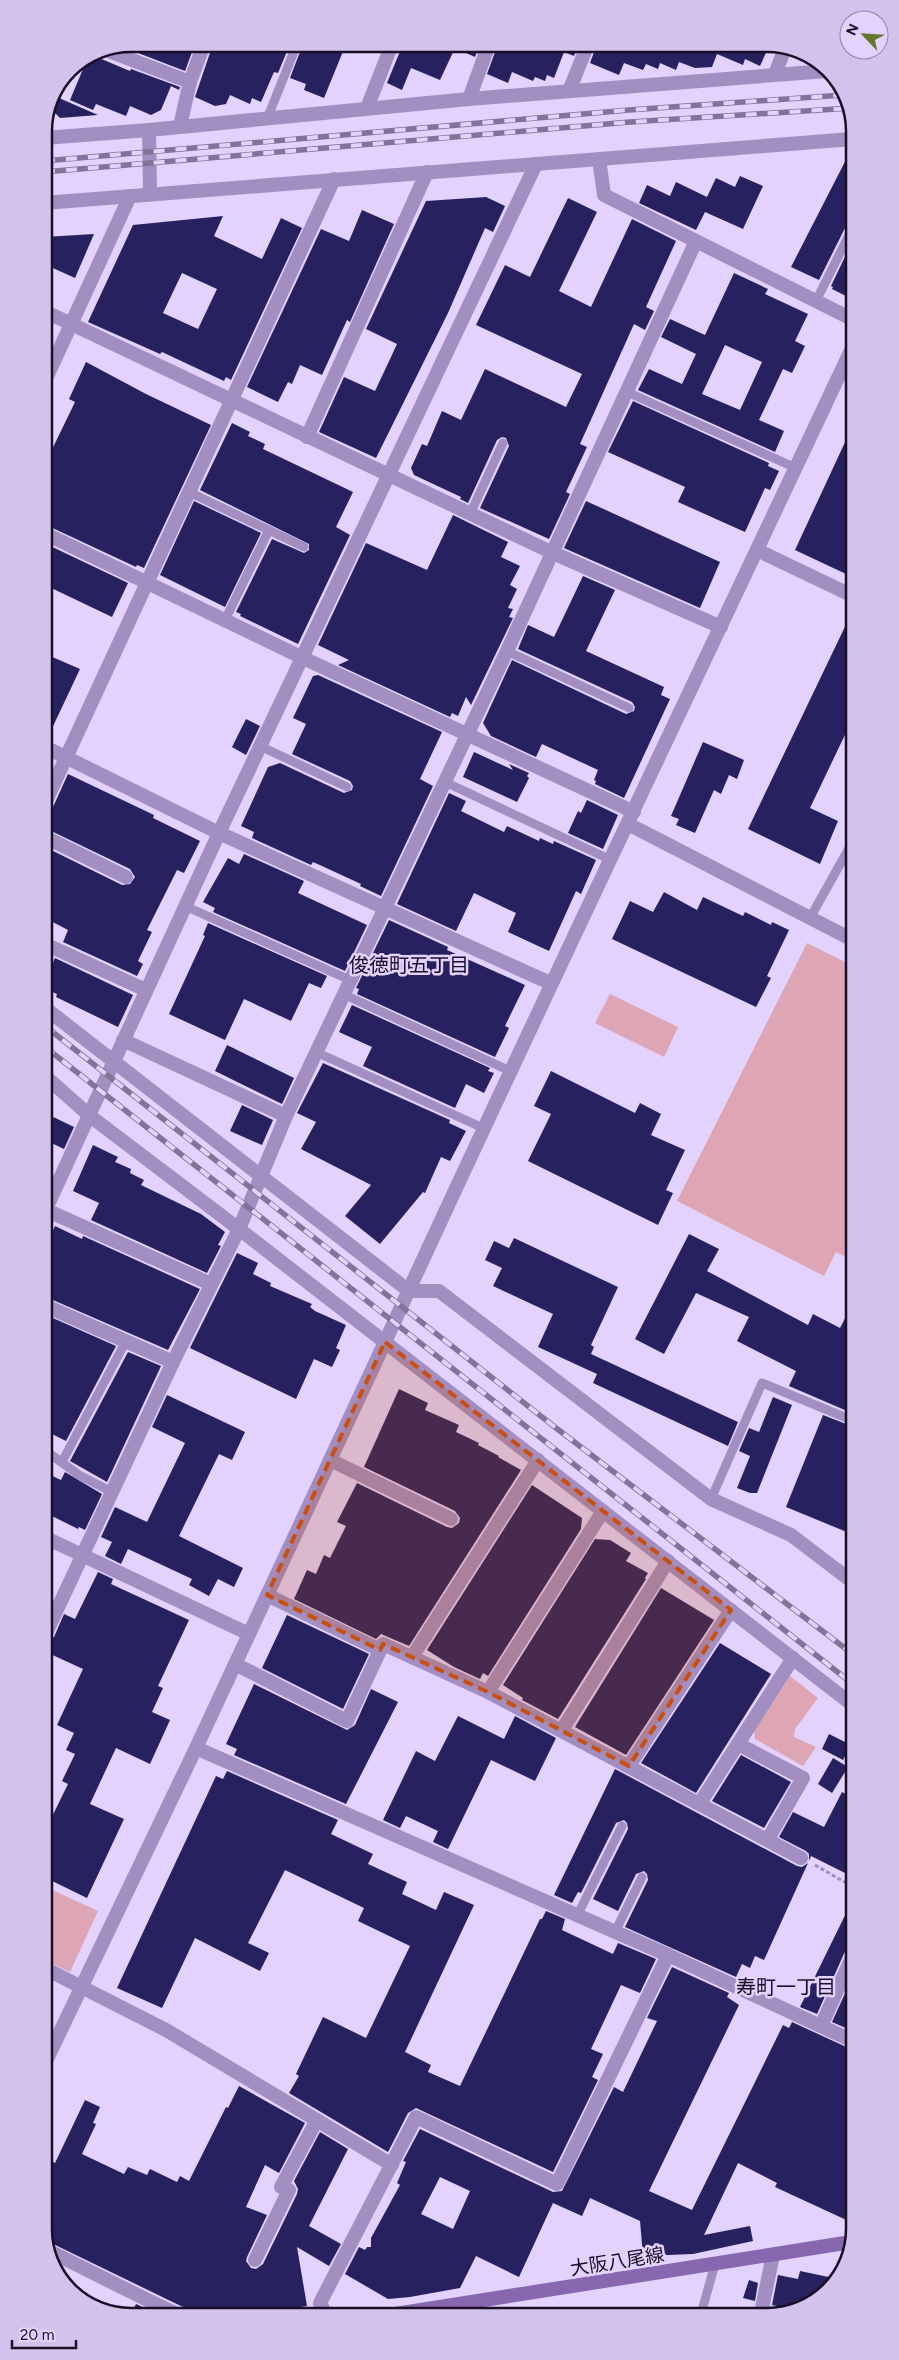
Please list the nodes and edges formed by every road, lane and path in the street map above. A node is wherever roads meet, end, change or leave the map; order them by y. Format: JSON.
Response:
{"nodes":[{"id":1,"x":201,"y":52,"type":"edge"},
{"id":2,"x":294,"y":52,"type":"edge"},
{"id":3,"x":389,"y":52,"type":"edge"},
{"id":4,"x":487,"y":53,"type":"edge"},
{"id":5,"x":584,"y":53,"type":"edge"},
{"id":6,"x":116,"y":54,"type":"edge"},
{"id":7,"x":783,"y":54,"type":"edge"},
{"id":8,"x":818,"y":72,"type":"edge"},
{"id":9,"x":775,"y":74,"type":"junction"},
{"id":10,"x":190,"y":82,"type":"junction"},
{"id":11,"x":569,"y":91,"type":"junction"},
{"id":12,"x":469,"y":99,"type":"junction"},
{"id":13,"x":368,"y":108,"type":"junction"},
{"id":14,"x":267,"y":119,"type":"junction"},
{"id":15,"x":180,"y":126,"type":"junction"},
{"id":16,"x":149,"y":130,"type":"junction"},
{"id":17,"x":53,"y":137,"type":"edge"},
{"id":18,"x":846,"y":139,"type":"edge"},
{"id":19,"x":599,"y":159,"type":"junction"},
{"id":20,"x":536,"y":164,"type":"junction"},
{"id":21,"x":426,"y":172,"type":"junction"},
{"id":22,"x":334,"y":179,"type":"junction"},
{"id":23,"x":150,"y":194,"type":"junction"},
{"id":24,"x":130,"y":196,"type":"junction"},
{"id":25,"x":53,"y":202,"type":"edge"},
{"id":26,"x":696,"y":241,"type":"junction"},
{"id":27,"x":846,"y":241,"type":"edge"},
{"id":28,"x":816,"y":301,"type":"junction"},
{"id":29,"x":53,"y":315,"type":"edge"},
{"id":30,"x":846,"y":316,"type":"edge"},
{"id":31,"x":73,"y":323,"type":"junction"},
{"id":32,"x":846,"y":359,"type":"edge"},
{"id":33,"x":53,"y":365,"type":"edge"},
{"id":34,"x":627,"y":392,"type":"junction"},
{"id":35,"x":231,"y":401,"type":"junction"},
{"id":36,"x":306,"y":437,"type":"junction"},
{"id":37,"x":503,"y":443,"type":"dead end"},
{"id":38,"x":796,"y":468,"type":"junction"},
{"id":39,"x":390,"y":477,"type":"junction"},
{"id":40,"x":189,"y":492,"type":"junction"},
{"id":41,"x":470,"y":514,"type":"junction"},
{"id":42,"x":269,"y":530,"type":"junction"},
{"id":43,"x":53,"y":537,"type":"edge"},
{"id":44,"x":304,"y":547,"type":"dead end"},
{"id":45,"x":757,"y":550,"type":"junction"},
{"id":46,"x":552,"y":553,"type":"junction"},
{"id":47,"x":147,"y":582,"type":"junction"},
{"id":48,"x":846,"y":593,"type":"edge"},
{"id":49,"x":225,"y":620,"type":"junction"},
{"id":50,"x":720,"y":627,"type":"junction"},
{"id":51,"x":507,"y":651,"type":"junction"},
{"id":52,"x":302,"y":658,"type":"junction"},
{"id":53,"x":628,"y":708,"type":"dead end"},
{"id":54,"x":468,"y":733,"type":"junction"},
{"id":55,"x":260,"y":746,"type":"junction"},
{"id":56,"x":53,"y":751,"type":"edge"},
{"id":57,"x":67,"y":758,"type":"junction"},
{"id":58,"x":445,"y":782,"type":"junction"},
{"id":59,"x":53,"y":787,"type":"edge"},
{"id":60,"x":347,"y":787,"type":"dead end"},
{"id":61,"x":631,"y":818,"type":"junction"},
{"id":62,"x":219,"y":833,"type":"junction"},
{"id":63,"x":53,"y":842,"type":"edge"},
{"id":64,"x":846,"y":854,"type":"edge"},
{"id":65,"x":611,"y":860,"type":"junction"},
{"id":66,"x":126,"y":877,"type":"dead end"},
{"id":67,"x":185,"y":906,"type":"junction"},
{"id":68,"x":384,"y":907,"type":"junction"},
{"id":69,"x":810,"y":918,"type":"junction"},
{"id":70,"x":846,"y":936,"type":"edge"},
{"id":71,"x":53,"y":947,"type":"edge"},
{"id":72,"x":350,"y":980,"type":"junction"},
{"id":73,"x":550,"y":983,"type":"junction"},
{"id":74,"x":146,"y":990,"type":"junction"},
{"id":75,"x":343,"y":994,"type":"junction"},
{"id":76,"x":53,"y":1014,"type":"edge"},
{"id":77,"x":123,"y":1040,"type":"junction"},
{"id":78,"x":316,"y":1052,"type":"junction"},
{"id":79,"x":113,"y":1061,"type":"junction"},
{"id":80,"x":510,"y":1071,"type":"junction"},
{"id":81,"x":53,"y":1083,"type":"edge"},
{"id":82,"x":53,"y":1087,"type":"edge"},
{"id":83,"x":74,"y":1102,"type":"junction"},
{"id":84,"x":90,"y":1116,"type":"junction"},
{"id":85,"x":286,"y":1116,"type":"junction"},
{"id":86,"x":483,"y":1128,"type":"junction"},
{"id":87,"x":260,"y":1175,"type":"junction"},
{"id":88,"x":52,"y":1196,"type":"edge"},
{"id":89,"x":52,"y":1213,"type":"edge"},
{"id":90,"x":239,"y":1229,"type":"junction"},
{"id":91,"x":211,"y":1284,"type":"junction"},
{"id":92,"x":409,"y":1291,"type":"junction"},
{"id":93,"x":52,"y":1309,"type":"edge"},
{"id":94,"x":126,"y":1341,"type":"junction"},
{"id":95,"x":385,"y":1342,"type":"junction"},
{"id":96,"x":173,"y":1362,"type":"junction"},
{"id":97,"x":846,"y":1418,"type":"edge"},
{"id":98,"x":52,"y":1455,"type":"edge"},
{"id":99,"x":330,"y":1460,"type":"junction"},
{"id":100,"x":538,"y":1460,"type":"junction"},
{"id":101,"x":62,"y":1462,"type":"junction"},
{"id":102,"x":112,"y":1492,"type":"junction"},
{"id":103,"x":710,"y":1499,"type":"junction"},
{"id":104,"x":603,"y":1511,"type":"junction"},
{"id":105,"x":451,"y":1519,"type":"dead end"},
{"id":106,"x":52,"y":1541,"type":"edge"},
{"id":107,"x":82,"y":1555,"type":"junction"},
{"id":108,"x":668,"y":1561,"type":"junction"},
{"id":109,"x":846,"y":1577,"type":"edge"},
{"id":110,"x":267,"y":1595,"type":"junction"},
{"id":111,"x":731,"y":1610,"type":"junction"},
{"id":112,"x":52,"y":1619,"type":"edge"},
{"id":113,"x":249,"y":1634,"type":"junction"},
{"id":114,"x":380,"y":1650,"type":"junction"},
{"id":115,"x":412,"y":1657,"type":"junction"},
{"id":116,"x":793,"y":1658,"type":"junction"},
{"id":117,"x":235,"y":1664,"type":"junction"},
{"id":118,"x":488,"y":1692,"type":"junction"},
{"id":119,"x":846,"y":1700,"type":"edge"},
{"id":120,"x":562,"y":1730,"type":"junction"},
{"id":121,"x":738,"y":1744,"type":"junction"},
{"id":122,"x":196,"y":1748,"type":"junction"},
{"id":123,"x":629,"y":1766,"type":"junction"},
{"id":124,"x":700,"y":1803,"type":"junction"},
{"id":125,"x":622,"y":1826,"type":"dead end"},
{"id":126,"x":768,"y":1839,"type":"junction"},
{"id":127,"x":801,"y":1858,"type":"joint"},
{"id":128,"x":642,"y":1876,"type":"dead end"},
{"id":129,"x":846,"y":1883,"type":"edge"},
{"id":130,"x":578,"y":1916,"type":"junction"},
{"id":131,"x":615,"y":1932,"type":"junction"},
{"id":132,"x":668,"y":1955,"type":"junction"},
{"id":133,"x":846,"y":1971,"type":"edge"},
{"id":134,"x":52,"y":1972,"type":"edge"},
{"id":135,"x":81,"y":1986,"type":"junction"},
{"id":136,"x":821,"y":2026,"type":"junction"},
{"id":137,"x":846,"y":2038,"type":"edge"},
{"id":138,"x":52,"y":2048,"type":"edge"},
{"id":139,"x":317,"y":2120,"type":"junction"},
{"id":140,"x":392,"y":2165,"type":"junction"},
{"id":141,"x":845,"y":2243,"type":"edge"},
{"id":142,"x":58,"y":2255,"type":"edge"},
{"id":143,"x":773,"y":2255,"type":"junction"},
{"id":144,"x":255,"y":2260,"type":"dead end"},
{"id":145,"x":715,"y":2264,"type":"junction"},
{"id":146,"x":161,"y":2307,"type":"edge"},
{"id":147,"x":322,"y":2307,"type":"edge"},
{"id":148,"x":436,"y":2307,"type":"edge"},
{"id":149,"x":703,"y":2308,"type":"edge"},
{"id":150,"x":762,"y":2308,"type":"edge"}],
"edges":[{"from":1,"to":10,"type":"street"},
{"from":2,"to":14,"type":"lane"},
{"from":3,"to":13,"type":"street"},
{"from":4,"to":12,"type":"street"},
{"from":5,"to":11,"type":"street"},
{"from":6,"to":10,"type":"street"},
{"from":7,"to":9,"type":"street"},
{"from":8,"to":9,"type":"street"},
{"from":9,"to":11,"type":"street"},
{"from":10,"to":15,"type":"street"},
{"from":11,"to":12,"type":"street"},
{"from":12,"to":13,"type":"street"},
{"from":13,"to":14,"type":"street"},
{"from":14,"to":15,"type":"street"},
{"from":15,"to":16,"type":"street"},
{"from":16,"to":17,"type":"street"},
{"from":16,"to":23,"type":"street"},
{"from":18,"to":19,"type":"street"},
{"from":19,"to":20,"type":"street"},
{"from":19,"to":26,"type":"street"},
{"from":20,"to":21,"type":"street"},
{"from":20,"to":39,"type":"street"},
{"from":21,"to":22,"type":"street"},
{"from":21,"to":36,"type":"street"},
{"from":22,"to":23,"type":"street"},
{"from":22,"to":35,"type":"street"},
{"from":23,"to":24,"type":"street"},
{"from":24,"to":25,"type":"street"},
{"from":24,"to":31,"type":"street"},
{"from":26,"to":28,"type":"street"},
{"from":26,"to":34,"type":"street"},
{"from":27,"to":28,"type":"lane"},
{"from":28,"to":30,"type":"street"},
{"from":29,"to":31,"type":"street"},
{"from":31,"to":33,"type":"street"},
{"from":31,"to":35,"type":"street"},
{"from":32,"to":38,"type":"street"},
{"from":34,"to":38,"type":"lane"},
{"from":34,"to":46,"type":"street"},
{"from":35,"to":36,"type":"street"},
{"from":35,"to":40,"type":"street"},
{"from":36,"to":39,"type":"street"},
{"from":37,"to":41,"type":"lane"},
{"from":38,"to":45,"type":"street"},
{"from":39,"to":41,"type":"street"},
{"from":39,"to":52,"type":"street"},
{"from":40,"to":42,"type":"lane"},
{"from":40,"to":47,"type":"street"},
{"from":41,"to":46,"type":"street"},
{"from":42,"to":44,"type":"lane"},
{"from":42,"to":49,"type":"lane"},
{"from":43,"to":47,"type":"street"},
{"from":45,"to":48,"type":"street"},
{"from":45,"to":50,"type":"street"},
{"from":46,"to":50,"type":"street"},
{"from":46,"to":51,"type":"street"},
{"from":47,"to":49,"type":"street"},
{"from":47,"to":57,"type":"street"},
{"from":49,"to":52,"type":"street"},
{"from":50,"to":61,"type":"street"},
{"from":51,"to":53,"type":"lane"},
{"from":51,"to":54,"type":"street"},
{"from":52,"to":54,"type":"street"},
{"from":52,"to":55,"type":"street"},
{"from":54,"to":58,"type":"street"},
{"from":54,"to":61,"type":"street"},
{"from":55,"to":60,"type":"lane"},
{"from":55,"to":62,"type":"street"},
{"from":56,"to":57,"type":"street"},
{"from":57,"to":59,"type":"street"},
{"from":57,"to":62,"type":"street"},
{"from":58,"to":65,"type":"lane"},
{"from":58,"to":68,"type":"street"},
{"from":61,"to":65,"type":"street"},
{"from":61,"to":69,"type":"street"},
{"from":62,"to":67,"type":"street"},
{"from":62,"to":68,"type":"street"},
{"from":63,"to":66,"type":"street"},
{"from":64,"to":69,"type":"lane"},
{"from":65,"to":73,"type":"street"},
{"from":67,"to":72,"type":"lane"},
{"from":67,"to":74,"type":"street"},
{"from":68,"to":72,"type":"street"},
{"from":68,"to":73,"type":"street"},
{"from":69,"to":70,"type":"street"},
{"from":71,"to":74,"type":"street"},
{"from":72,"to":75,"type":"street"},
{"from":73,"to":80,"type":"street"},
{"from":74,"to":77,"type":"street"},
{"from":75,"to":78,"type":"street"},
{"from":75,"to":80,"type":"lane"},
{"from":76,"to":79,"type":"street"},
{"from":77,"to":79,"type":"street"},
{"from":77,"to":85,"type":"street"},
{"from":78,"to":85,"type":"street"},
{"from":78,"to":86,"type":"lane"},
{"from":79,"to":84,"type":"street"},
{"from":79,"to":87,"type":"street"},
{"from":80,"to":86,"type":"street"},
{"from":81,"to":83,"type":"street"},
{"from":82,"to":83,"type":"street"},
{"from":83,"to":84,"type":"street"},
{"from":84,"to":88,"type":"street"},
{"from":84,"to":90,"type":"street"},
{"from":85,"to":87,"type":"street"},
{"from":86,"to":92,"type":"street"},
{"from":87,"to":90,"type":"street"},
{"from":87,"to":92,"type":"street"},
{"from":89,"to":91,"type":"street"},
{"from":90,"to":91,"type":"street"},
{"from":90,"to":95,"type":"street"},
{"from":91,"to":96,"type":"street"},
{"from":92,"to":95,"type":"street"},
{"from":92,"to":103,"type":"street"},
{"from":93,"to":94,"type":"street"},
{"from":94,"to":96,"type":"street"},
{"from":94,"to":101,"type":"lane"},
{"from":95,"to":99,"type":"street"},
{"from":95,"to":100,"type":"street"},
{"from":96,"to":102,"type":"street"},
{"from":97,"to":103,"type":"lane"},
{"from":98,"to":101,"type":"lane"},
{"from":99,"to":105,"type":"street"},
{"from":99,"to":110,"type":"street"},
{"from":100,"to":104,"type":"street"},
{"from":100,"to":115,"type":"street"},
{"from":101,"to":102,"type":"lane"},
{"from":102,"to":107,"type":"street"},
{"from":103,"to":109,"type":"street"},
{"from":104,"to":108,"type":"street"},
{"from":104,"to":118,"type":"street"},
{"from":106,"to":107,"type":"street"},
{"from":107,"to":112,"type":"street"},
{"from":107,"to":113,"type":"street"},
{"from":108,"to":111,"type":"street"},
{"from":108,"to":120,"type":"street"},
{"from":110,"to":113,"type":"street"},
{"from":110,"to":114,"type":"street"},
{"from":111,"to":116,"type":"street"},
{"from":111,"to":123,"type":"street"},
{"from":113,"to":117,"type":"street"},
{"from":114,"to":115,"type":"street"},
{"from":114,"to":117,"type":"street"},
{"from":115,"to":118,"type":"street"},
{"from":116,"to":119,"type":"street"},
{"from":116,"to":121,"type":"street"},
{"from":117,"to":122,"type":"street"},
{"from":118,"to":120,"type":"street"},
{"from":120,"to":123,"type":"street"},
{"from":121,"to":124,"type":"street"},
{"from":121,"to":126,"type":"street"},
{"from":122,"to":130,"type":"street"},
{"from":122,"to":135,"type":"street"},
{"from":123,"to":124,"type":"street"},
{"from":124,"to":126,"type":"street"},
{"from":125,"to":130,"type":"lane"},
{"from":126,"to":127,"type":"street"},
{"from":127,"to":129,"type":"path"},
{"from":128,"to":131,"type":"lane"},
{"from":130,"to":131,"type":"street"},
{"from":131,"to":132,"type":"street"},
{"from":132,"to":136,"type":"street"},
{"from":132,"to":140,"type":"street"},
{"from":133,"to":136,"type":"street"},
{"from":134,"to":135,"type":"street"},
{"from":135,"to":138,"type":"street"},
{"from":135,"to":139,"type":"street"},
{"from":136,"to":137,"type":"street"},
{"from":139,"to":140,"type":"street"},
{"from":139,"to":144,"type":"street"},
{"from":140,"to":147,"type":"street"},
{"from":141,"to":143,"type":"main road","name":"大阪八尾線"},
{"from":142,"to":146,"type":"street"},
{"from":143,"to":145,"type":"main road","name":"大阪八尾線"},
{"from":143,"to":150,"type":"street"},
{"from":145,"to":148,"type":"main road","name":"大阪八尾線"},
{"from":145,"to":149,"type":"lane"}]}
